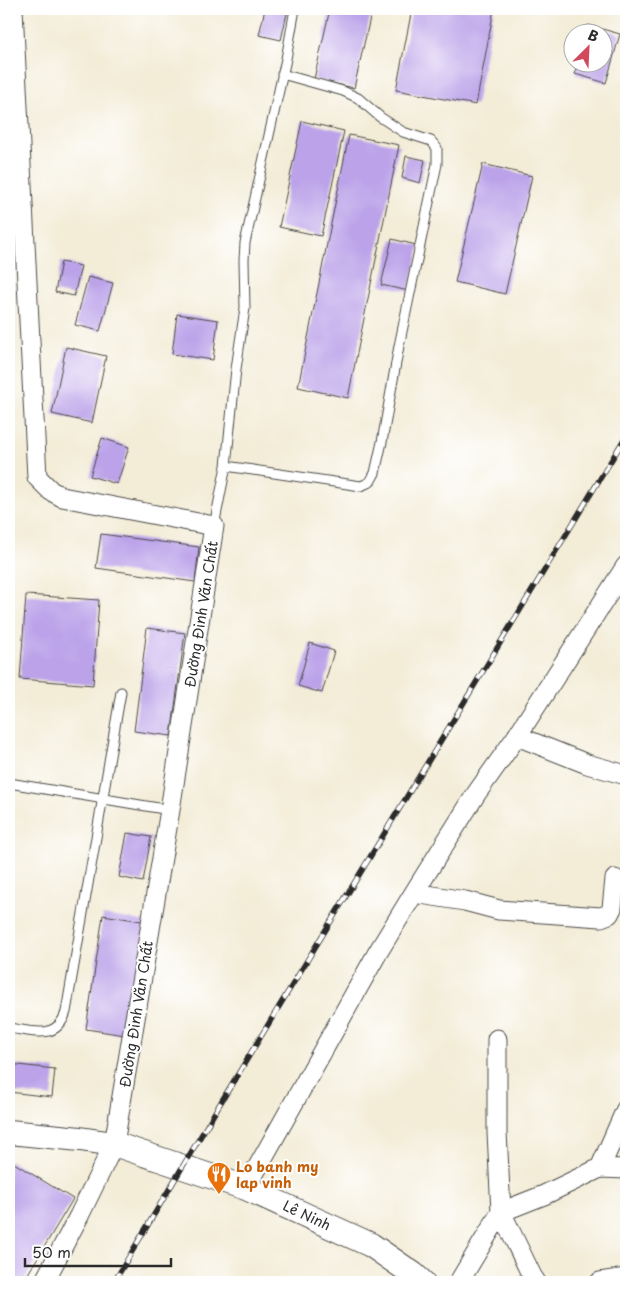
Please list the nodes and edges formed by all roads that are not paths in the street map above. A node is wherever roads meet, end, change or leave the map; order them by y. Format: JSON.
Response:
{"nodes":[{"id":1,"x":13,"y":9,"type":"edge"},
{"id":2,"x":295,"y":9,"type":"edge"},
{"id":3,"x":282,"y":74,"type":"junction"},
{"id":4,"x":226,"y":466,"type":"junction"},
{"id":5,"x":214,"y":526,"type":"junction"},
{"id":6,"x":626,"y":566,"type":"edge"},
{"id":7,"x":121,"y":692,"type":"dead end"},
{"id":8,"x":517,"y":736,"type":"junction"},
{"id":9,"x":626,"y":775,"type":"edge"},
{"id":10,"x":9,"y":783,"type":"edge"},
{"id":11,"x":104,"y":799,"type":"junction"},
{"id":12,"x":170,"y":810,"type":"junction"},
{"id":13,"x":615,"y":879,"type":"dead end"},
{"id":14,"x":414,"y":893,"type":"junction"},
{"id":15,"x":9,"y":1028,"type":"edge"},
{"id":16,"x":497,"y":1039,"type":"dead end"},
{"id":17,"x":626,"y":1110,"type":"edge"},
{"id":18,"x":9,"y":1132,"type":"edge"},
{"id":19,"x":114,"y":1144,"type":"junction"},
{"id":20,"x":600,"y":1168,"type":"junction"},
{"id":21,"x":626,"y":1169,"type":"edge"},
{"id":22,"x":246,"y":1188,"type":"junction"},
{"id":23,"x":500,"y":1212,"type":"junction"},
{"id":24,"x":626,"y":1278,"type":"edge"},
{"id":25,"x":44,"y":1282,"type":"edge"},
{"id":26,"x":422,"y":1282,"type":"edge"},
{"id":27,"x":459,"y":1282,"type":"edge"},
{"id":28,"x":536,"y":1282,"type":"edge"},
{"id":29,"x":600,"y":1282,"type":"edge"}],
"edges":[{"from":1,"to":5,"type":"street","name":"Đường Đinh Văn Chất"},
{"from":2,"to":3,"type":"lane"},
{"from":3,"to":4,"type":"lane"},
{"from":3,"to":4,"type":"lane"},
{"from":4,"to":5,"type":"lane"},
{"from":5,"to":12,"type":"street","name":"Đường Đinh Văn Chất"},
{"from":6,"to":8,"type":"street"},
{"from":7,"to":11,"type":"lane"},
{"from":8,"to":9,"type":"street"},
{"from":8,"to":14,"type":"street"},
{"from":10,"to":11,"type":"lane"},
{"from":11,"to":12,"type":"lane"},
{"from":11,"to":15,"type":"lane"},
{"from":12,"to":19,"type":"street","name":"Đường Đinh Văn Chất"},
{"from":13,"to":14,"type":"street"},
{"from":14,"to":22,"type":"street"},
{"from":16,"to":23,"type":"street"},
{"from":17,"to":20,"type":"street"},
{"from":18,"to":19,"type":"street","name":"Lê Ninh"},
{"from":19,"to":22,"type":"street","name":"Lê Ninh"},
{"from":19,"to":25,"type":"street","name":"Đường Đinh Văn Chất"},
{"from":20,"to":21,"type":"street"},
{"from":20,"to":23,"type":"street"},
{"from":22,"to":26,"type":"street","name":"Lê Ninh"},
{"from":23,"to":27,"type":"street"},
{"from":23,"to":28,"type":"street"},
{"from":24,"to":29,"type":"street"}]}
